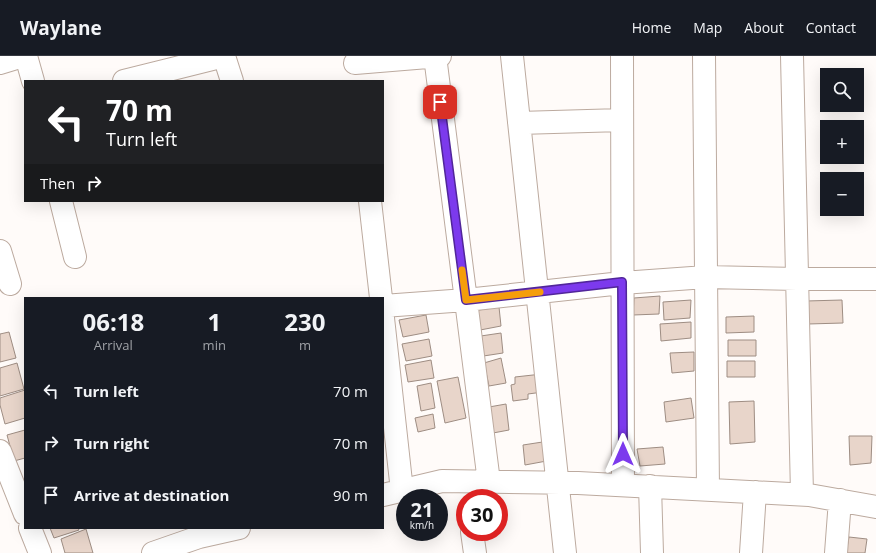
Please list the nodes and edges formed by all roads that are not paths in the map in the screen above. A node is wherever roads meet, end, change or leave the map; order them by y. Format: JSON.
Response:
{"nodes":[{"id":1,"x":23,"y":56,"type":"edge"},
{"id":2,"x":26,"y":56,"type":"edge"},
{"id":3,"x":224,"y":56,"type":"edge"},
{"id":4,"x":436,"y":56,"type":"edge"},
{"id":5,"x":512,"y":56,"type":"edge"},
{"id":6,"x":622,"y":56,"type":"edge"},
{"id":7,"x":704,"y":56,"type":"edge"},
{"id":8,"x":792,"y":56,"type":"edge"},
{"id":9,"x":0,"y":63,"type":"edge"},
{"id":10,"x":355,"y":67,"type":"edge"},
{"id":11,"x":32,"y":80,"type":"edge"},
{"id":12,"x":128,"y":80,"type":"edge"},
{"id":13,"x":232,"y":80,"type":"edge"},
{"id":14,"x":622,"y":120,"type":"junction"},
{"id":15,"x":519,"y":123,"type":"junction"},
{"id":16,"x":61,"y":202,"type":"edge"},
{"id":17,"x":370,"y":202,"type":"edge"},
{"id":18,"x":0,"y":251,"type":"edge"},
{"id":19,"x":75,"y":257,"type":"dead end"},
{"id":20,"x":706,"y":277,"type":"junction"},
{"id":21,"x":876,"y":278,"type":"edge"},
{"id":22,"x":797,"y":279,"type":"junction"},
{"id":23,"x":622,"y":282,"type":"junction"},
{"id":24,"x":10,"y":284,"type":"dead end"},
{"id":25,"x":537,"y":292,"type":"junction"},
{"id":26,"x":381,"y":297,"type":"edge"},
{"id":27,"x":466,"y":300,"type":"junction"},
{"id":28,"x":384,"y":306,"type":"edge"},
{"id":29,"x":384,"y":336,"type":"edge"},
{"id":30,"x":0,"y":451,"type":"edge"},
{"id":31,"x":489,"y":482,"type":"junction"},
{"id":32,"x":558,"y":483,"type":"junction"},
{"id":33,"x":623,"y":485,"type":"junction"},
{"id":34,"x":650,"y":486,"type":"junction"},
{"id":35,"x":462,"y":489,"type":"edge"},
{"id":36,"x":468,"y":489,"type":"edge"},
{"id":37,"x":708,"y":489,"type":"junction"},
{"id":38,"x":755,"y":492,"type":"junction"},
{"id":39,"x":393,"y":493,"type":"edge"},
{"id":40,"x":802,"y":494,"type":"junction"},
{"id":41,"x":840,"y":500,"type":"junction"},
{"id":42,"x":876,"y":507,"type":"edge"},
{"id":43,"x":24,"y":511,"type":"edge"},
{"id":44,"x":30,"y":529,"type":"edge"},
{"id":45,"x":235,"y":529,"type":"edge"},
{"id":46,"x":473,"y":541,"type":"edge"},
{"id":47,"x":40,"y":553,"type":"edge"},
{"id":48,"x":153,"y":553,"type":"edge"},
{"id":49,"x":475,"y":553,"type":"edge"},
{"id":50,"x":565,"y":553,"type":"edge"},
{"id":51,"x":652,"y":553,"type":"edge"},
{"id":52,"x":751,"y":553,"type":"edge"},
{"id":53,"x":836,"y":553,"type":"edge"}],
"edges":[{"from":1,"to":9,"type":"street"},
{"from":2,"to":11,"type":"street"},
{"from":3,"to":12,"type":"street"},
{"from":3,"to":13,"type":"street"},
{"from":4,"to":10,"type":"street"},
{"from":4,"to":27,"type":"street"},
{"from":5,"to":15,"type":"street"},
{"from":6,"to":14,"type":"street"},
{"from":7,"to":20,"type":"street"},
{"from":8,"to":22,"type":"street"},
{"from":14,"to":15,"type":"street"},
{"from":14,"to":23,"type":"street"},
{"from":15,"to":25,"type":"street"},
{"from":16,"to":19,"type":"street"},
{"from":17,"to":26,"type":"street"},
{"from":18,"to":24,"type":"street"},
{"from":20,"to":22,"type":"street"},
{"from":20,"to":23,"type":"street"},
{"from":20,"to":37,"type":"street"},
{"from":21,"to":22,"type":"street"},
{"from":22,"to":40,"type":"street"},
{"from":23,"to":25,"type":"street"},
{"from":23,"to":33,"type":"street"},
{"from":25,"to":27,"type":"street"},
{"from":25,"to":32,"type":"street"},
{"from":27,"to":28,"type":"street"},
{"from":27,"to":31,"type":"street"},
{"from":29,"to":39,"type":"street"},
{"from":30,"to":43,"type":"street"},
{"from":31,"to":32,"type":"street"},
{"from":31,"to":36,"type":"street"},
{"from":32,"to":33,"type":"street"},
{"from":32,"to":50,"type":"street"},
{"from":33,"to":34,"type":"street"},
{"from":34,"to":37,"type":"street"},
{"from":34,"to":51,"type":"street"},
{"from":35,"to":39,"type":"street"},
{"from":37,"to":38,"type":"street"},
{"from":38,"to":40,"type":"street"},
{"from":38,"to":52,"type":"street"},
{"from":40,"to":41,"type":"street"},
{"from":41,"to":42,"type":"street"},
{"from":41,"to":53,"type":"street"},
{"from":44,"to":47,"type":"street"},
{"from":45,"to":48,"type":"street"},
{"from":46,"to":49,"type":"street"}]}
